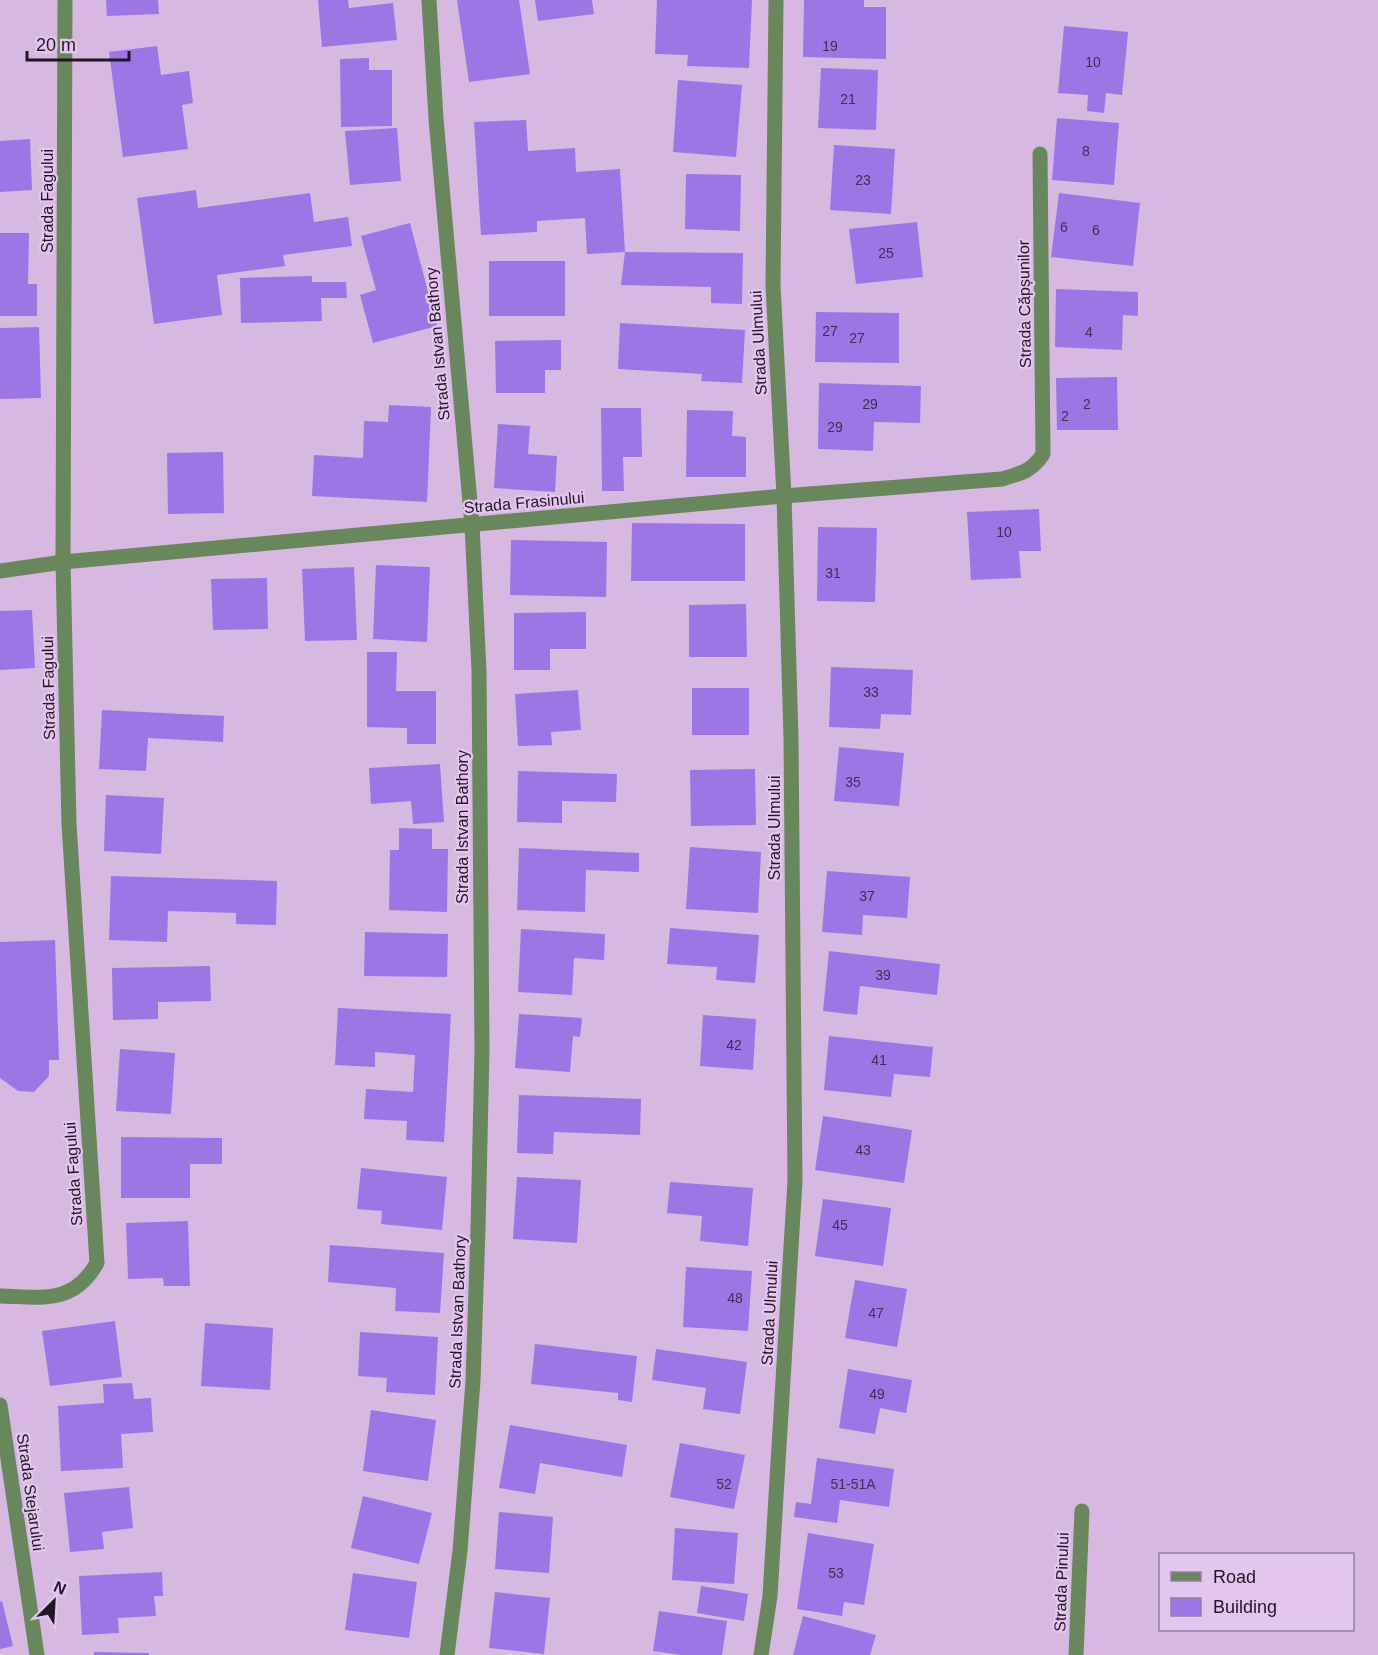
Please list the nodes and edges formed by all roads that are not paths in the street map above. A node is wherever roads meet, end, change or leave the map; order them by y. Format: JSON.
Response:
{"nodes":[{"id":1,"x":65,"y":0,"type":"edge"},
{"id":2,"x":429,"y":0,"type":"edge"},
{"id":3,"x":776,"y":0,"type":"edge"},
{"id":4,"x":1040,"y":154,"type":"dead end"},
{"id":5,"x":1043,"y":454,"type":"joint"},
{"id":6,"x":784,"y":496,"type":"junction"},
{"id":7,"x":472,"y":525,"type":"junction"},
{"id":8,"x":63,"y":562,"type":"junction"},
{"id":9,"x":0,"y":571,"type":"edge"},
{"id":10,"x":0,"y":1296,"type":"edge"},
{"id":11,"x":0,"y":1405,"type":"edge"},
{"id":12,"x":1082,"y":1510,"type":"dead end"},
{"id":13,"x":37,"y":1655,"type":"edge"},
{"id":14,"x":447,"y":1655,"type":"edge"},
{"id":15,"x":760,"y":1655,"type":"edge"},
{"id":16,"x":1076,"y":1655,"type":"edge"}],
"edges":[{"from":1,"to":8,"type":"street","name":"Strada Fagului"},
{"from":2,"to":7,"type":"street","name":"Strada Istvan Bathory"},
{"from":3,"to":6,"type":"street","name":"Strada Ulmului"},
{"from":4,"to":5,"type":"street","name":"Strada Căpșunilor"},
{"from":5,"to":6,"type":"street","name":"Strada Frasinului"},
{"from":6,"to":7,"type":"street","name":"Strada Frasinului"},
{"from":6,"to":15,"type":"street","name":"Strada Ulmului"},
{"from":7,"to":8,"type":"street","name":"Strada Frasinului"},
{"from":7,"to":14,"type":"street","name":"Strada Istvan Bathory"},
{"from":8,"to":9,"type":"street","name":"Strada Frasinului"},
{"from":8,"to":10,"type":"street","name":"Strada Fagului"},
{"from":11,"to":13,"type":"street","name":"Strada Stejarului"},
{"from":12,"to":16,"type":"street","name":"Strada Pinului"}]}
